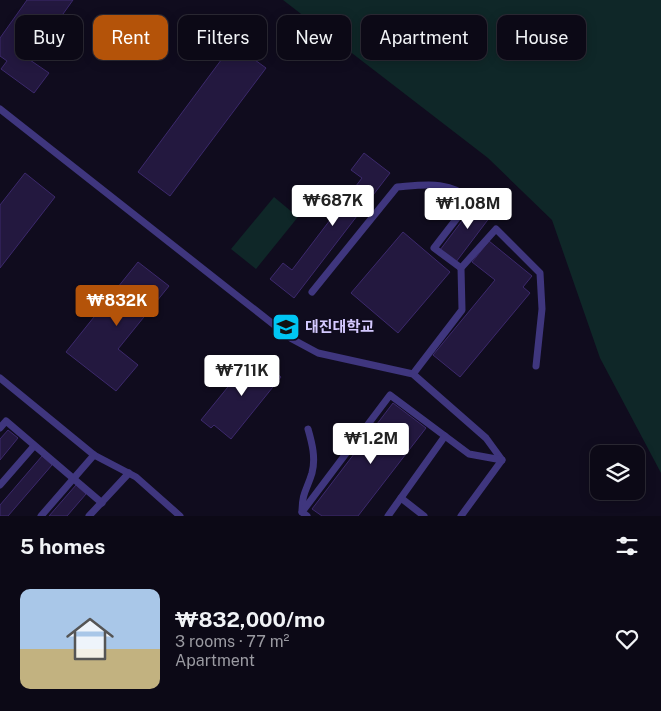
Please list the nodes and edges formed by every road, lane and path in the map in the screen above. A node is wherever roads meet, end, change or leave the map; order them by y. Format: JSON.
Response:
{"nodes":[{"id":1,"x":0,"y":109,"type":"edge"},
{"id":2,"x":461,"y":268,"type":"junction"},
{"id":3,"x":312,"y":292,"type":"dead end"},
{"id":4,"x":536,"y":366,"type":"dead end"},
{"id":5,"x":413,"y":374,"type":"junction"},
{"id":6,"x":0,"y":378,"type":"edge"},
{"id":7,"x":0,"y":428,"type":"edge"},
{"id":8,"x":308,"y":429,"type":"dead end"},
{"id":9,"x":445,"y":436,"type":"junction"},
{"id":10,"x":34,"y":446,"type":"junction"},
{"id":11,"x":94,"y":455,"type":"junction"},
{"id":12,"x":502,"y":460,"type":"junction"},
{"id":13,"x":129,"y":473,"type":"junction"},
{"id":14,"x":73,"y":480,"type":"junction"},
{"id":15,"x":0,"y":486,"type":"edge"},
{"id":16,"x":401,"y":498,"type":"junction"},
{"id":17,"x":102,"y":503,"type":"junction"},
{"id":18,"x":304,"y":514,"type":"edge"},
{"id":19,"x":41,"y":516,"type":"edge"},
{"id":20,"x":89,"y":516,"type":"edge"},
{"id":21,"x":180,"y":516,"type":"edge"},
{"id":22,"x":388,"y":516,"type":"edge"},
{"id":23,"x":424,"y":516,"type":"edge"},
{"id":24,"x":461,"y":516,"type":"edge"}],
"edges":[{"from":1,"to":5,"type":"lane"},
{"from":2,"to":3,"type":"lane"},
{"from":2,"to":4,"type":"lane"},
{"from":2,"to":5,"type":"lane"},
{"from":5,"to":12,"type":"lane"},
{"from":6,"to":11,"type":"lane"},
{"from":7,"to":10,"type":"lane"},
{"from":8,"to":18,"type":"lane"},
{"from":9,"to":12,"type":"lane"},
{"from":9,"to":16,"type":"lane"},
{"from":9,"to":18,"type":"lane"},
{"from":10,"to":14,"type":"lane"},
{"from":10,"to":15,"type":"lane"},
{"from":11,"to":13,"type":"lane"},
{"from":11,"to":14,"type":"lane"},
{"from":12,"to":24,"type":"lane"},
{"from":13,"to":17,"type":"lane"},
{"from":13,"to":21,"type":"lane"},
{"from":14,"to":17,"type":"lane"},
{"from":14,"to":19,"type":"lane"},
{"from":16,"to":22,"type":"lane"},
{"from":16,"to":23,"type":"lane"},
{"from":17,"to":20,"type":"lane"}]}
